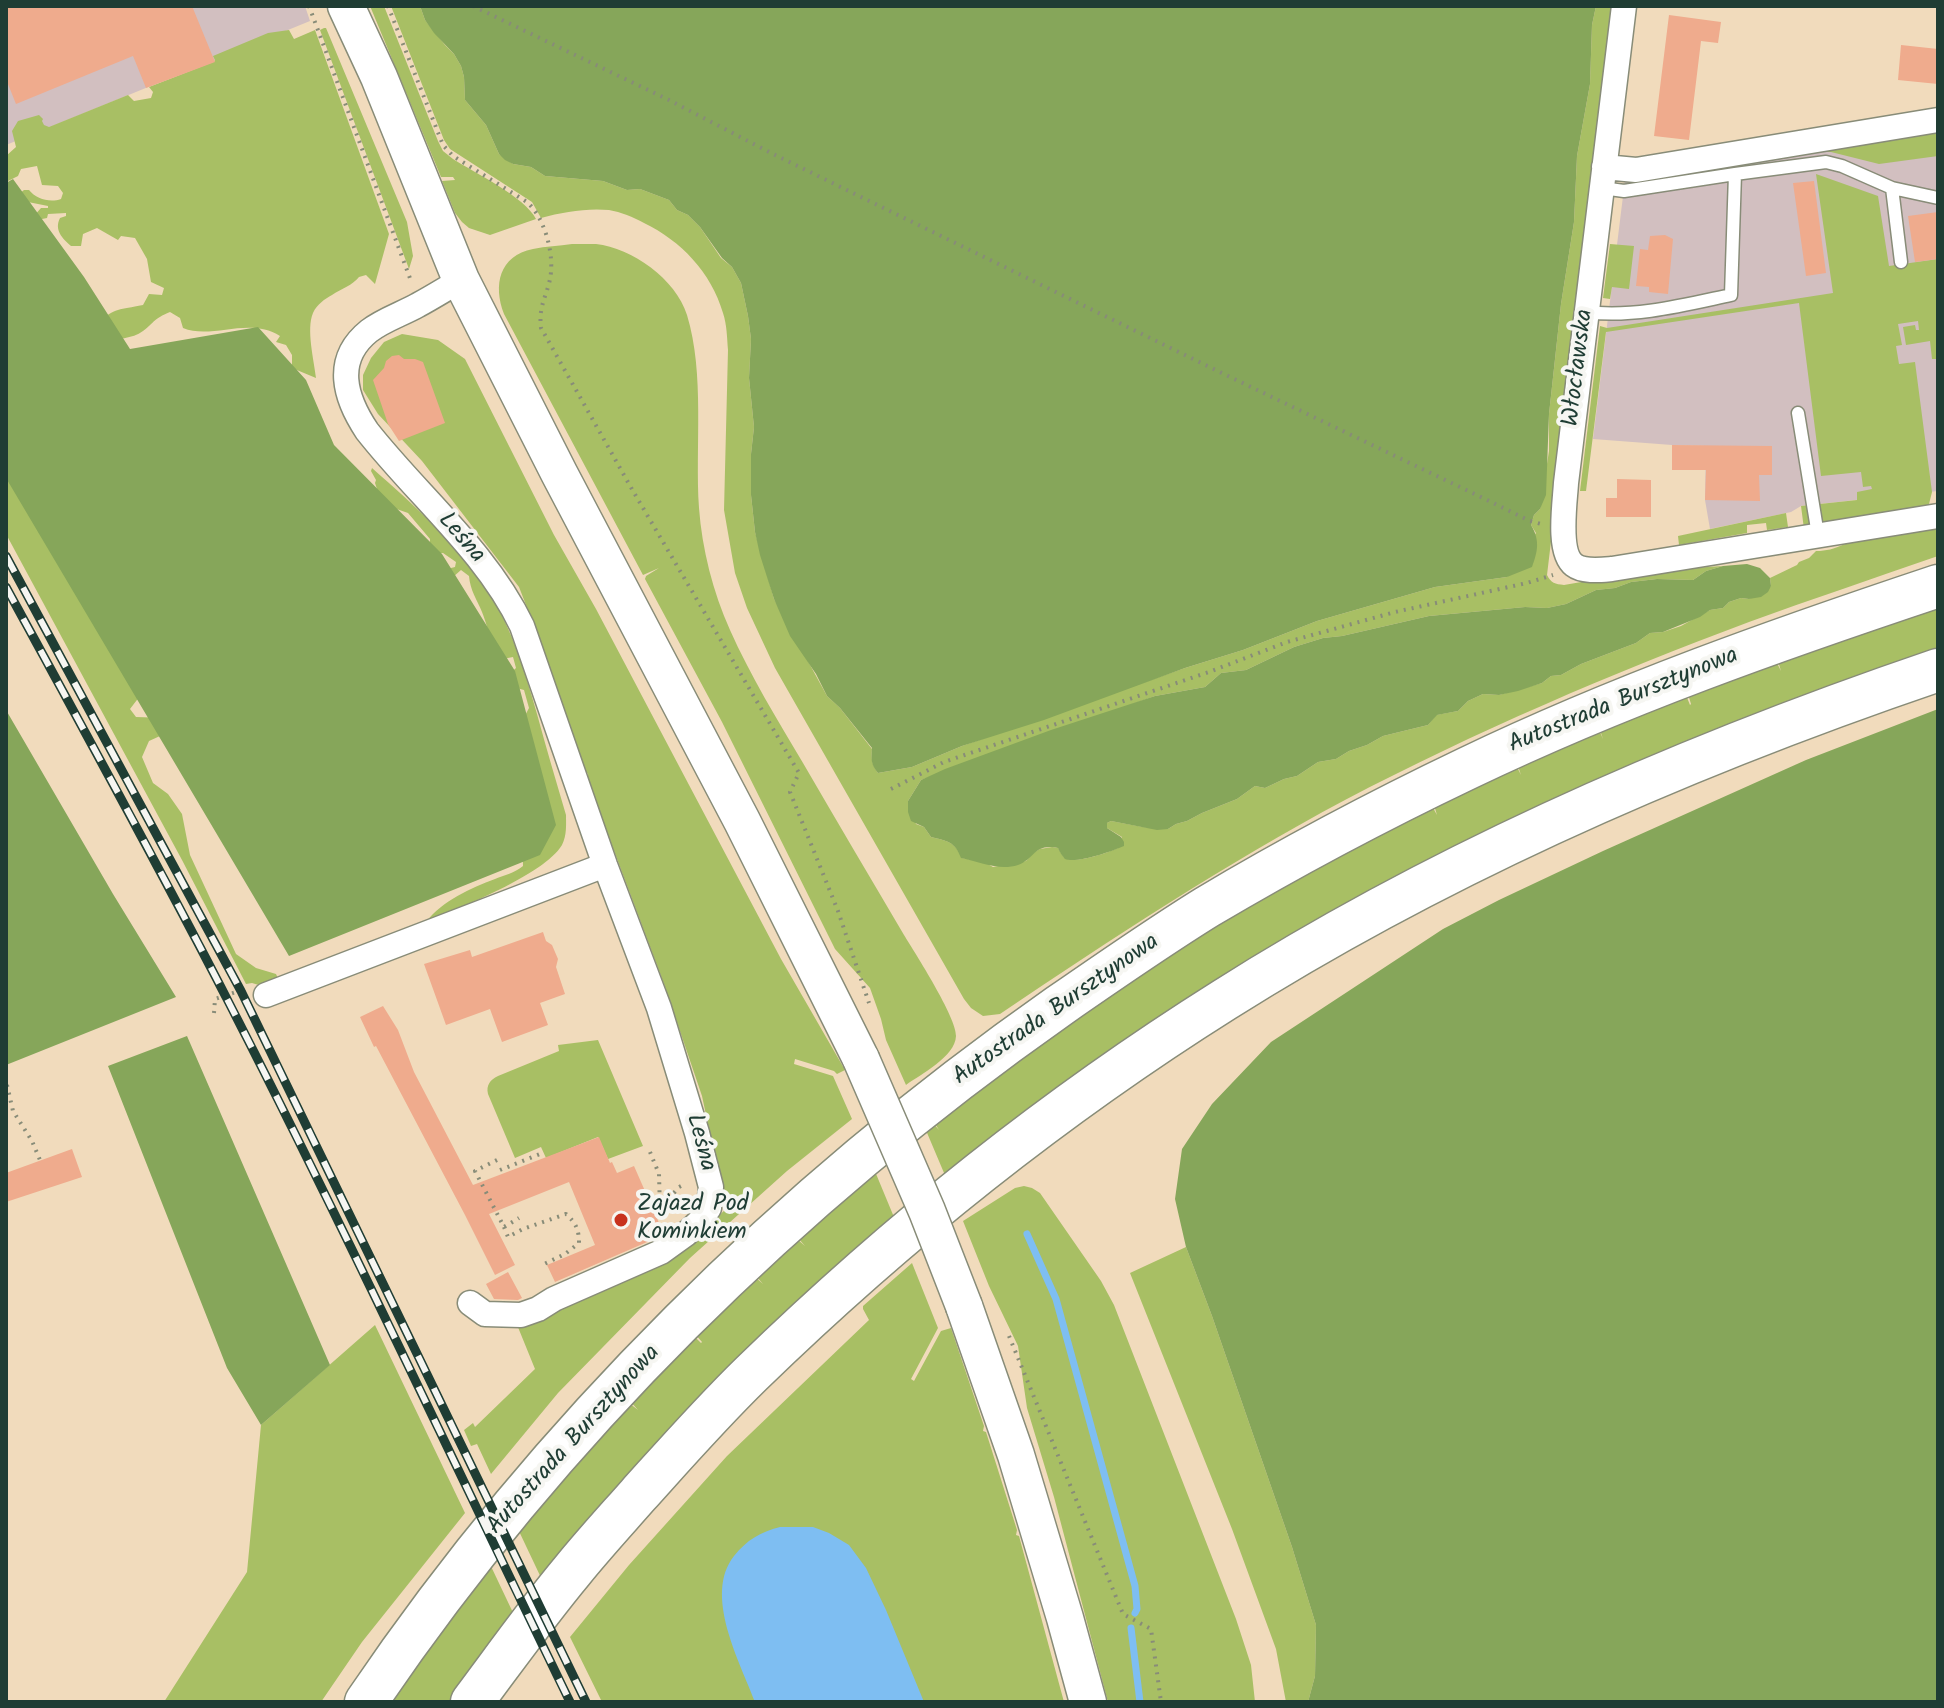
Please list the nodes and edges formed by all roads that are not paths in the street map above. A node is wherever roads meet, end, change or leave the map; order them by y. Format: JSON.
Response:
{"nodes":[{"id":1,"x":346,"y":6,"type":"edge"},
{"id":2,"x":1624,"y":6,"type":"edge"},
{"id":3,"x":1938,"y":120,"type":"edge"},
{"id":4,"x":1735,"y":174,"type":"junction"},
{"id":5,"x":1603,"y":178,"type":"junction"},
{"id":6,"x":1892,"y":188,"type":"junction"},
{"id":7,"x":1938,"y":198,"type":"edge"},
{"id":8,"x":1901,"y":262,"type":"dead end"},
{"id":9,"x":461,"y":280,"type":"junction"},
{"id":10,"x":1586,"y":312,"type":"junction"},
{"id":11,"x":1798,"y":413,"type":"dead end"},
{"id":12,"x":1938,"y":516,"type":"edge"},
{"id":13,"x":1818,"y":535,"type":"junction"},
{"id":14,"x":1938,"y":586,"type":"edge"},
{"id":15,"x":1938,"y":670,"type":"edge"},
{"id":16,"x":605,"y":865,"type":"junction"},
{"id":17,"x":266,"y":995,"type":"road end"},
{"id":18,"x":470,"y":1303,"type":"dead end"},
{"id":19,"x":366,"y":1702,"type":"edge"},
{"id":20,"x":472,"y":1702,"type":"edge"},
{"id":21,"x":1088,"y":1702,"type":"edge"}],
"edges":[{"from":1,"to":9,"type":"main road"},
{"from":2,"to":5,"type":"street","name":"Włocławska"},
{"from":3,"to":5,"type":"street"},
{"from":4,"to":5,"type":"lane"},
{"from":4,"to":6,"type":"lane"},
{"from":4,"to":10,"type":"lane"},
{"from":5,"to":10,"type":"street","name":"Włocławska"},
{"from":6,"to":7,"type":"lane"},
{"from":6,"to":8,"type":"lane"},
{"from":9,"to":16,"type":"street","name":"Leśna"},
{"from":9,"to":21,"type":"main road","bridge":true},
{"from":10,"to":13,"type":"street","name":"Włocławska"},
{"from":11,"to":13,"type":"lane"},
{"from":12,"to":13,"type":"street"},
{"from":14,"to":19,"type":"highway","name":"Autostrada Bursztynowa"},
{"from":15,"to":20,"type":"highway"},
{"from":16,"to":17,"type":"street"},
{"from":16,"to":18,"type":"street","name":"Leśna"}]}
